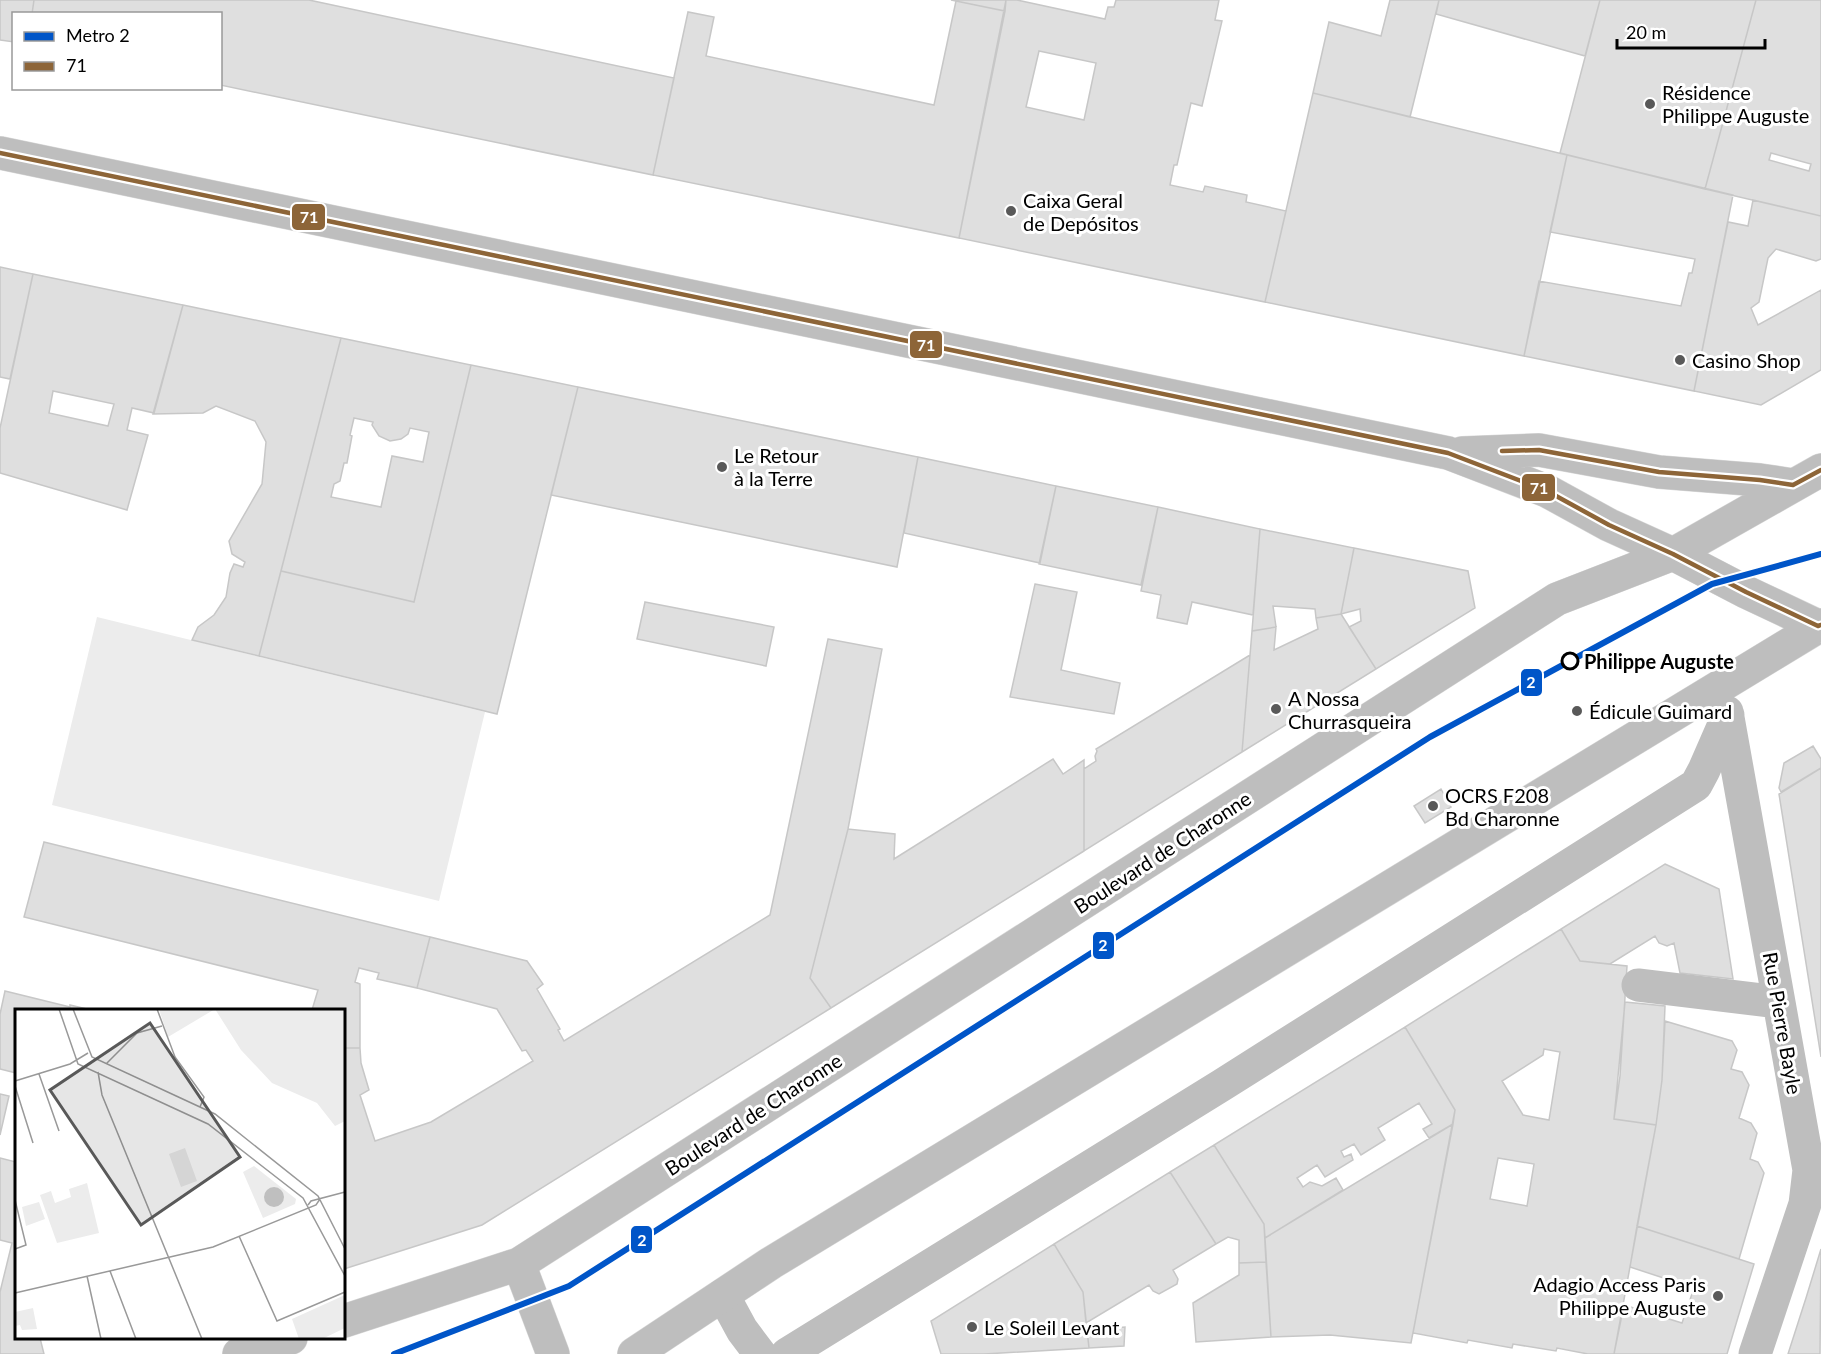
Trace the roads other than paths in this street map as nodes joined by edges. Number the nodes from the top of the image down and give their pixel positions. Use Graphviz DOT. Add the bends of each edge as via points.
graph roads {
  1 [pos="0,153"];
  2 [pos="1448,453"];
  3 [pos="1807,478"];
  4 [pos="1673,554"];
  5 [pos="1820,626"];
  6 [pos="1725,700"];
  7 [pos="1638,985"];
  8 [pos="1778,1002"];
  9 [pos="519,1264"];
  10 [pos="723,1295"];
  11 [pos="345,1321"];
  12 [pos="288,1339"];
  13 [pos="239,1354"];
  14 [pos="554,1354"];
  15 [pos="634,1354"];
  16 [pos="760,1354"];
  17 [pos="787,1354"];
  18 [pos="1755,1354"];
  1 -- 2 [label="main road"];
  2 -- 3 [label="main road" via="1539,450 1659,472 1760,480"];
  2 -- 4 [label="main road" via="1547,491"];
  3 -- 4 [label="main road, Boulevard de Charonne"];
  4 -- 5 [label="main road"];
  4 -- 9 [label="main road, Boulevard de Charonne" via="1557,599"];
  5 -- 6 [label="main road"];
  6 -- 8 [label="main road, Rue Pierre Bayle"];
  6 -- 10 [label="main road" via="771,1263"];
  6 -- 17 [label="main road" via="1696,785"];
  7 -- 8 [label="main road"];
  8 -- 18 [label="main road, Rue Pierre Bayle" via="1809,1170 1805,1204"];
  9 -- 11 [label="main road, Boulevard de Charonne"];
  9 -- 14 [label="main road"];
  10 -- 15 [label="main road"];
  10 -- 16 [label="main road"];
  12 -- 13 [label="main road"];
}
